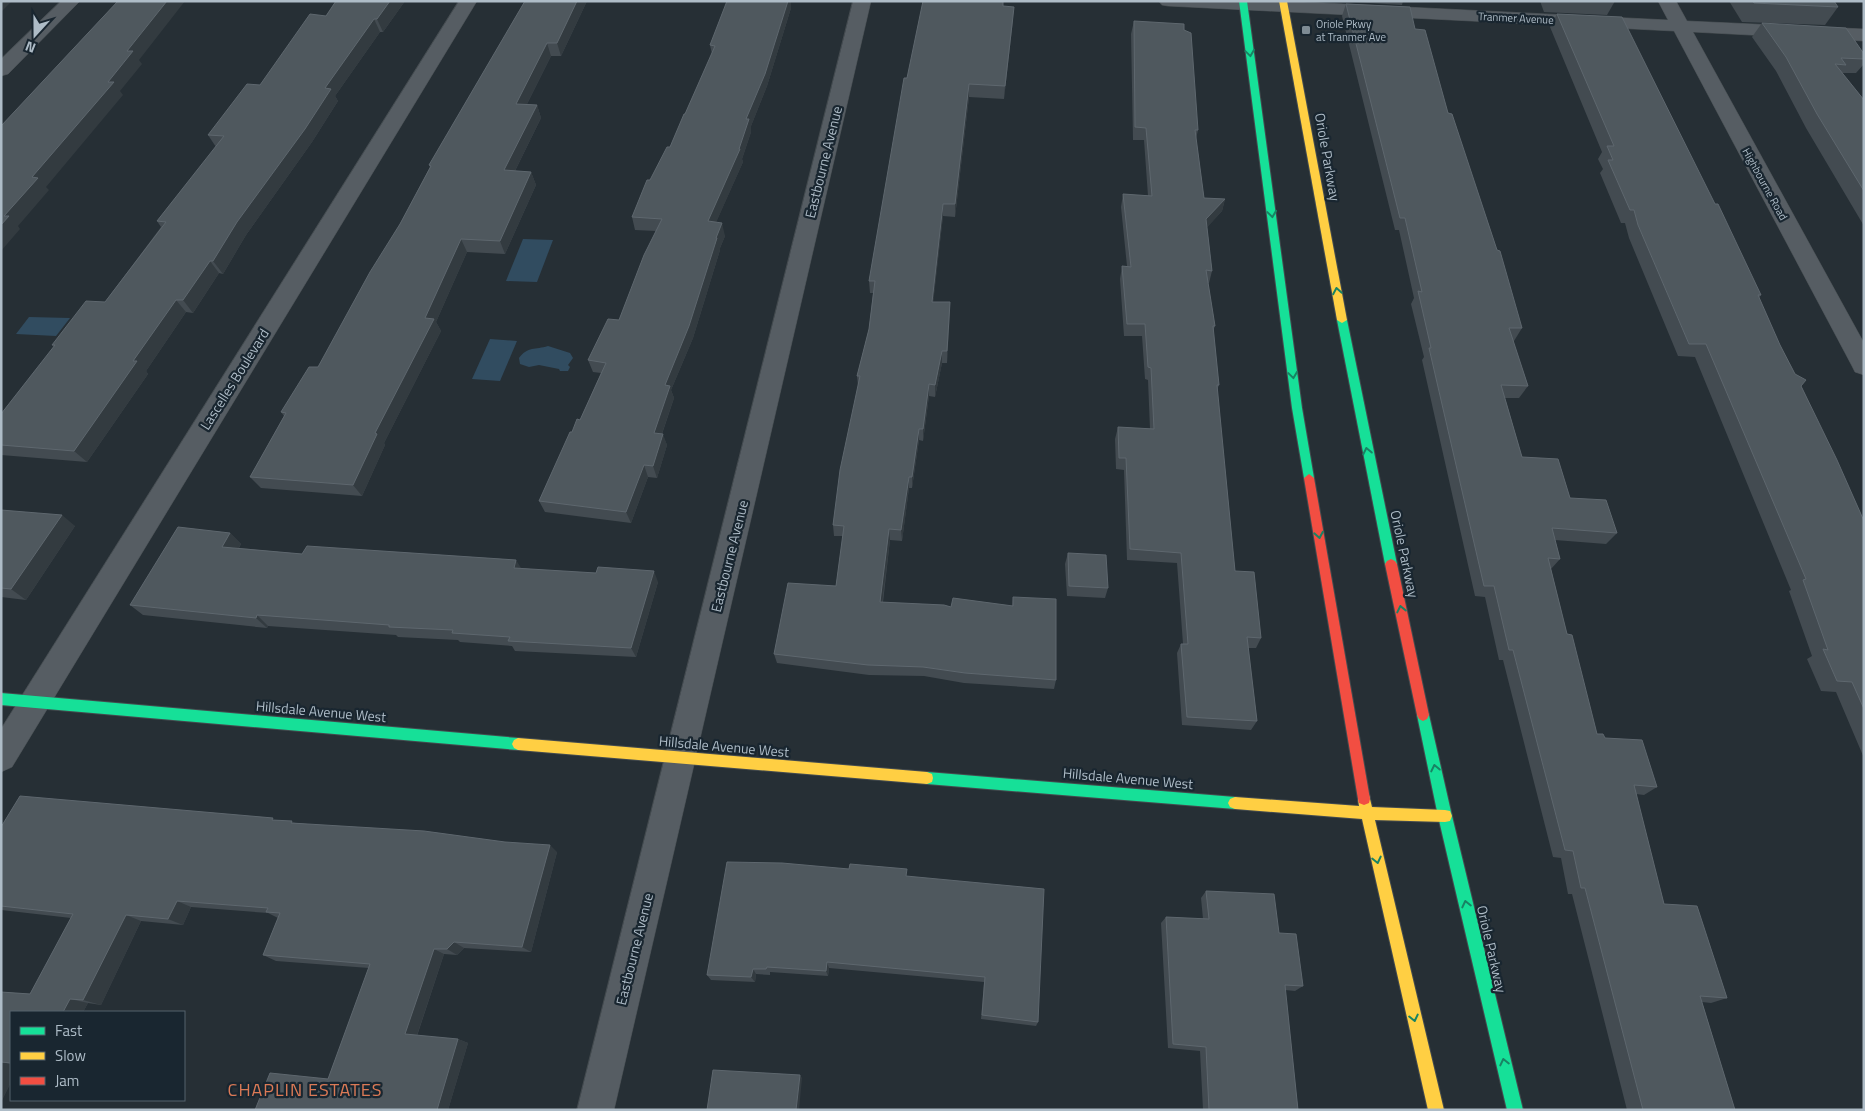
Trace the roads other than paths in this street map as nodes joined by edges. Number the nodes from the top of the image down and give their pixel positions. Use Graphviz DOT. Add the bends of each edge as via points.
graph roads {
  1 [pos="71,1"];
  2 [pos="468,1"];
  3 [pos="862,1"];
  4 [pos="1168,1"];
  5 [pos="1666,1"];
  6 [pos="1243,3"];
  7 [pos="1284,4"];
  8 [pos="1680,26"];
  9 [pos="1864,35"];
  10 [pos="1,70"];
  11 [pos="1864,366"];
  12 [pos="1,699"];
  13 [pos="37,700"];
  14 [pos="1,757"];
  15 [pos="680,758"];
  16 [pos="1366,813"];
  17 [pos="1445,816"];
  18 [pos="595,1110"];
  19 [pos="1436,1110"];
  20 [pos="1515,1110"];
  1 -- 10 [label="street"];
  2 -- 13 [label="street, Lascelles Boulevard"];
  3 -- 15 [label="street, Eastbourne Avenue"];
  4 -- 6 [label="street, Tranmer Avenue"];
  5 -- 8 [label="street, Highbourne Road"];
  6 -- 7 [label="street, Tranmer Avenue"];
  6 -- 16 [label="street, one-way" via="1298,408"];
  7 -- 8 [label="street, Tranmer Avenue"];
  17 -- 7 [label="street, Oriole Parkway, one-way" via="1362,426"];
  8 -- 9 [label="street, Tranmer Avenue"];
  8 -- 11 [label="street, Highbourne Road"];
  12 -- 13 [label="street, Hillsdale Avenue West"];
  13 -- 14 [label="street, Lascelles Boulevard"];
  13 -- 15 [label="street, Hillsdale Avenue West"];
  15 -- 16 [label="street, Hillsdale Avenue West"];
  15 -- 18 [label="street, Eastbourne Avenue"];
  16 -- 17 [label="street, Hillsdale Avenue West"];
  16 -- 19 [label="street, one-way"];
  20 -- 17 [label="street, Oriole Parkway, one-way"];
}
